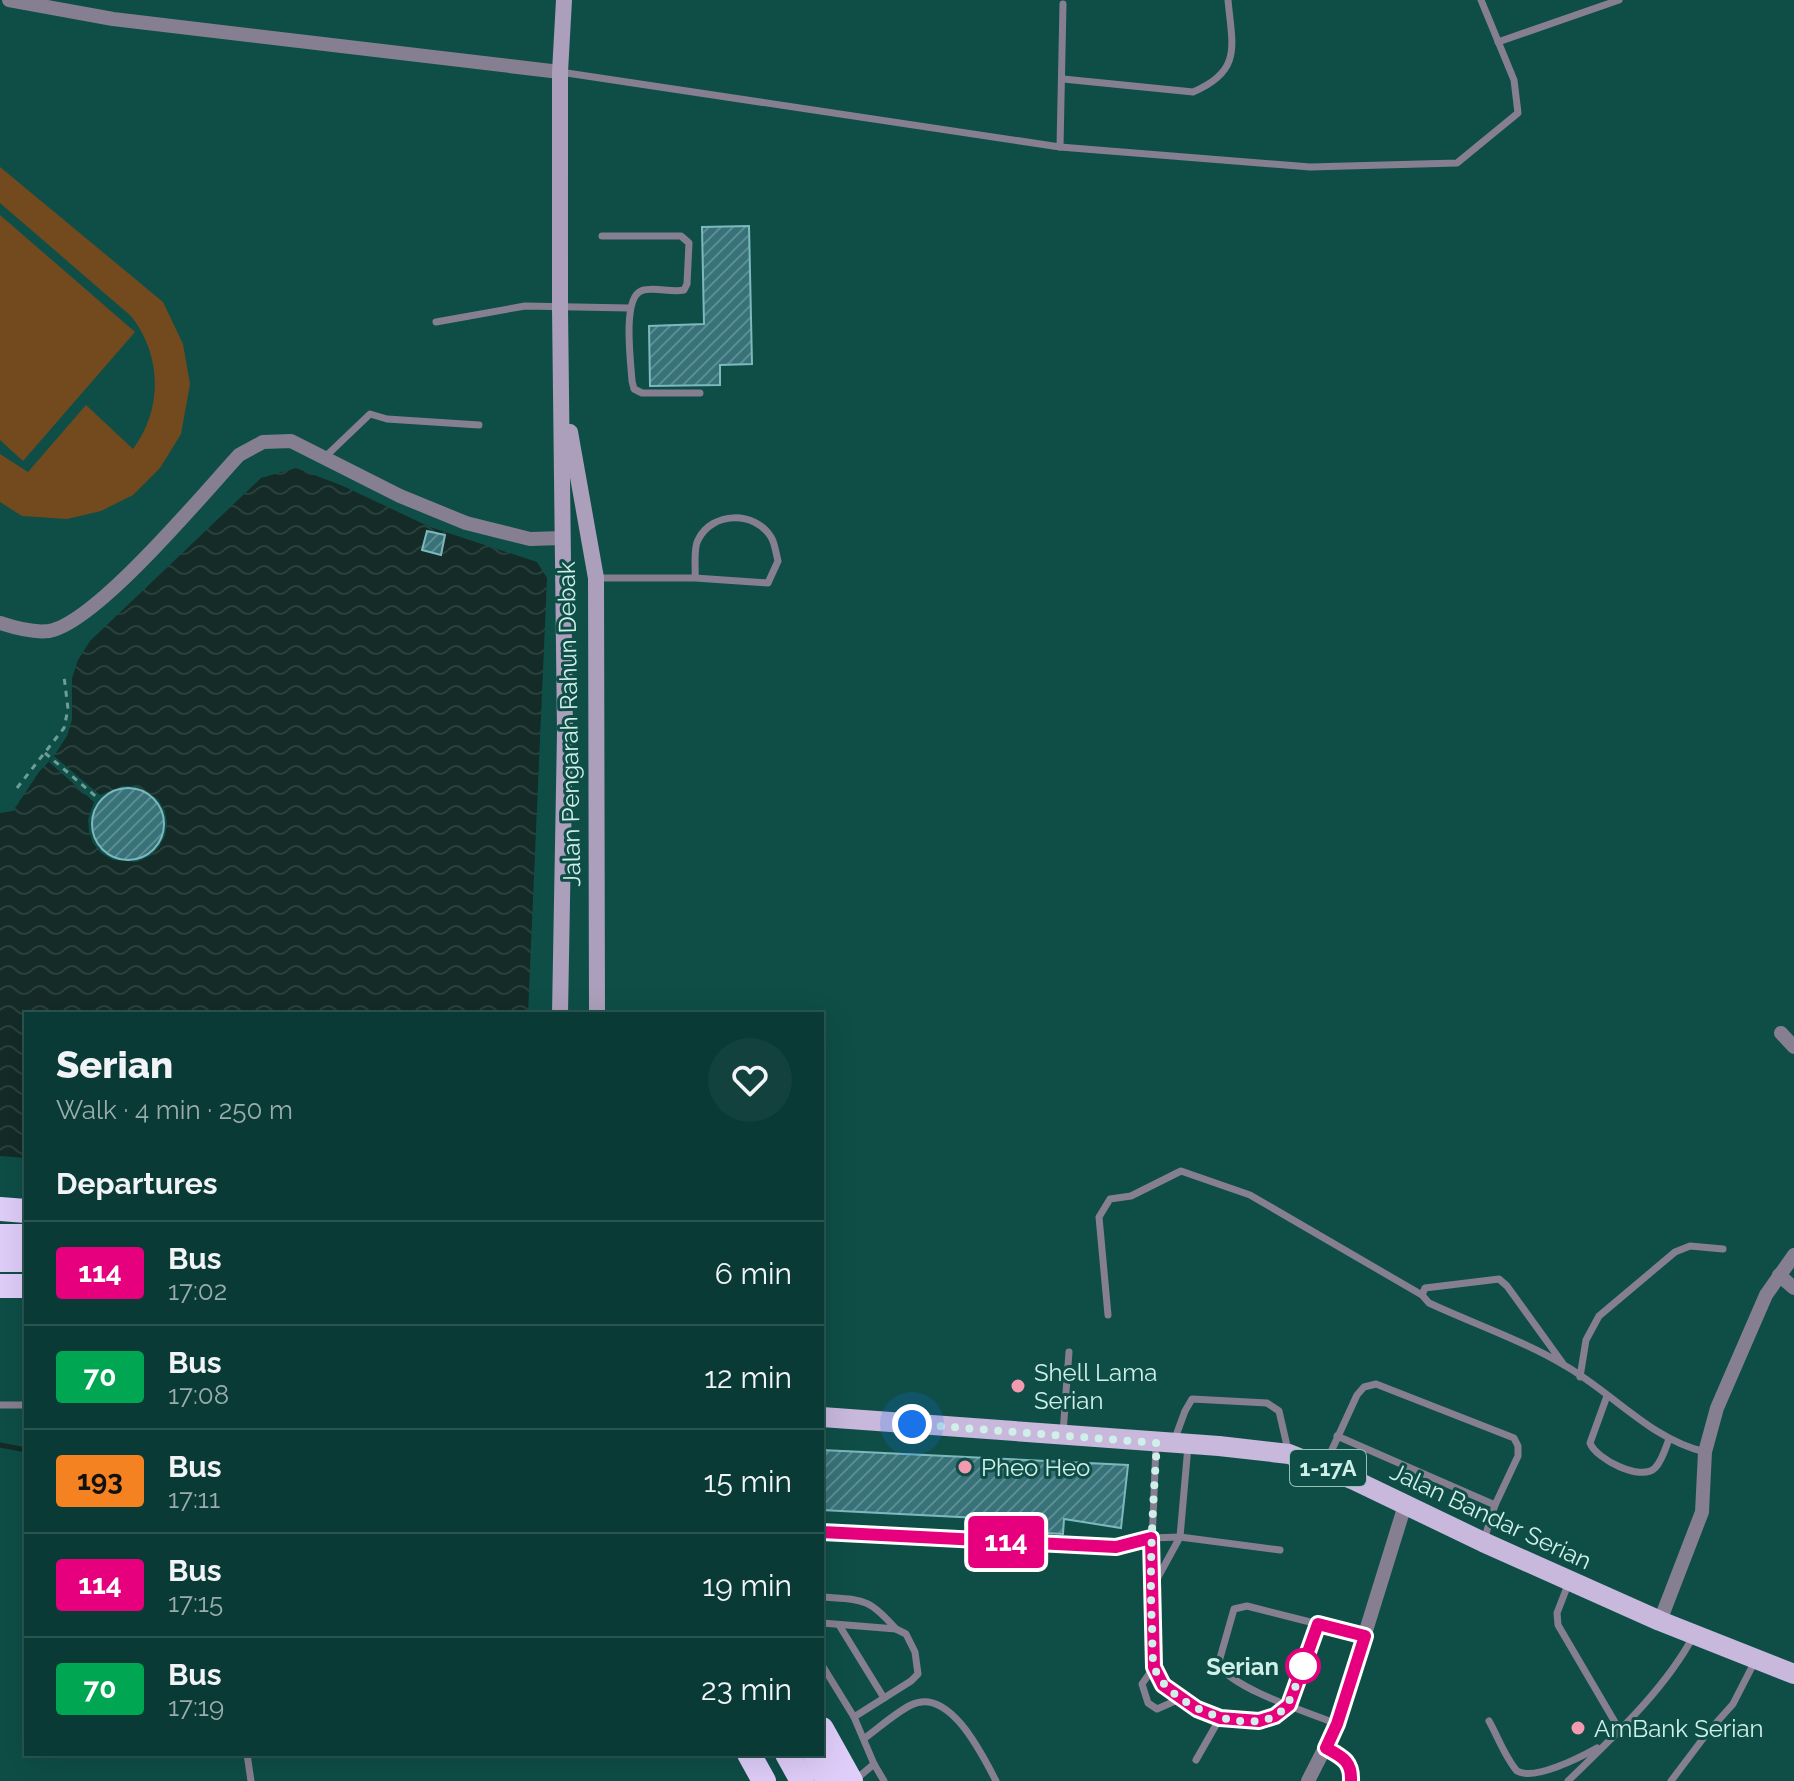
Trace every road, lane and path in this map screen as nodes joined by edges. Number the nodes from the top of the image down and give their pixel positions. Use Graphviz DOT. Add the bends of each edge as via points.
graph roads {
  1 [pos="9,0"];
  2 [pos="564,0"];
  3 [pos="1228,0"];
  4 [pos="1481,0"];
  5 [pos="1619,0"];
  6 [pos="1063,4"];
  7 [pos="1498,42"];
  8 [pos="560,72"];
  9 [pos="1063,79"];
  10 [pos="1060,147"];
  11 [pos="602,236"];
  12 [pos="560,308"];
  13 [pos="629,308"];
  14 [pos="436,322"];
  15 [pos="562,387"];
  16 [pos="700,393"];
  17 [pos="479,425"];
  18 [pos="325,457"];
  19 [pos="563,538"];
  20 [pos="596,578"];
  21 [pos="695,578"];
  22 [pos="0,623"];
  23 [pos="64,676"];
  24 [pos="44,752"];
  25 [pos="17,788"];
  26 [pos="100,800"];
  27 [pos="560,1012"];
  28 [pos="597,1012"];
  29 [pos="1781,1033"];
  30 [pos="1794,1047"];
  31 [pos="0,1209"];
  32 [pos="24,1211"];
  33 [pos="0,1236"];
  34 [pos="24,1236"];
  35 [pos="1723,1249"];
  36 [pos="1794,1255"];
  37 [pos="0,1260"];
  38 [pos="24,1260"];
  39 [pos="1779,1275"];
  40 [pos="0,1286"];
  41 [pos="24,1286"];
  42 [pos="1794,1288"];
  43 [pos="1422,1295"];
  44 [pos="1108,1315"];
  45 [pos="1069,1352"];
  46 [pos="1564,1365"];
  47 [pos="1580,1377"];
  48 [pos="1607,1396"];
  49 [pos="0,1405"];
  50 [pos="24,1405"];
  51 [pos="824,1417"];
  52 [pos="1063,1436"];
  53 [pos="1337,1436"];
  54 [pos="1669,1439"];
  55 [pos="1173,1444"];
  56 [pos="1705,1452"];
  57 [pos="1289,1454"];
  58 [pos="1324,1467"];
  59 [pos="1405,1505"];
  60 [pos="1495,1505"];
  61 [pos="824,1532"];
  62 [pos="1180,1537"];
  63 [pos="1151,1538"];
  64 [pos="1483,1542"];
  65 [pos="1280,1550"];
  66 [pos="1569,1582"];
  67 [pos="1150,1592"];
  68 [pos="824,1597"];
  69 [pos="1660,1621"];
  70 [pos="824,1623"];
  71 [pos="1318,1624"];
  72 [pos="839,1625"];
  73 [pos="896,1629"];
  74 [pos="1694,1635"];
  75 [pos="1365,1636"];
  76 [pos="1756,1659"];
  77 [pos="1154,1667"];
  78 [pos="824,1668"];
  79 [pos="1794,1674"];
  80 [pos="884,1698"];
  81 [pos="1182,1698"];
  82 [pos="1289,1705"];
  83 [pos="854,1717"];
  84 [pos="1220,1718"];
  85 [pos="1489,1721"];
  86 [pos="1337,1724"];
  87 [pos="1619,1729"];
  88 [pos="824,1732"];
  89 [pos="865,1738"];
  90 [pos="1606,1743"];
  91 [pos="1326,1748"];
  92 [pos="247,1756"];
  93 [pos="750,1756"];
  94 [pos="788,1756"];
  95 [pos="815,1756"];
  96 [pos="1196,1760"];
  97 [pos="874,1764"];
  98 [pos="251,1781"];
  99 [pos="764,1781"];
  100 [pos="802,1781"];
  101 [pos="828,1781"];
  102 [pos="852,1781"];
  103 [pos="884,1781"];
  104 [pos="996,1781"];
  105 [pos="1308,1781"];
  106 [pos="1351,1781"];
  107 [pos="1568,1781"];
  108 [pos="1671,1781"];
  1 -- 8 [label="street" via="113,19"];
  2 -- 8 [label="street, Jalan Pengarah Rahun Debak"];
  3 -- 9 [label="lane" via="1233,53 1227,69 1212,84 1193,92"];
  4 -- 7 [label="lane"];
  5 -- 7 [label="lane"];
  6 -- 9 [label="lane"];
  7 -- 10 [label="lane" via="1514,80 1518,113 1457,163 1310,167"];
  8 -- 10 [label="lane"];
  8 -- 12 [label="street, Jalan Pengarah Rahun Debak"];
  9 -- 10 [label="lane"];
  11 -- 13 [label="lane" via="681,236 689,243 684,290 642,290"];
  12 -- 13 [label="lane"];
  12 -- 14 [label="lane" via="525,306"];
  12 -- 15 [label="street, Jalan Pengarah Rahun Debak"];
  13 -- 16 [label="lane" via="634,389"];
  15 -- 19 [label="street, Jalan Pengarah Rahun Debak"];
  15 -- 20 [label="street, Jalan Pengarah Rahun Debak"];
  17 -- 18 [label="lane" via="370,414"];
  18 -- 19 [label="street" via="466,523 530,539"];
  18 -- 22 [label="street" via="291,441 263,442 239,455 115,588 74,621 49,631"];
  19 -- 27 [label="street, Jalan Pengarah Rahun Debak"];
  20 -- 21 [label="lane"];
  20 -- 28 [label="street, Jalan Pengarah Rahun Debak"];
  21 -- 21 [label="lane" via="768,583 778,561 772,538 757,522 731,516 710,525 697,541"];
  23 -- 24 [label="path" via="64,728"];
  24 -- 25 [label="path"];
  24 -- 26 [label="path"];
  29 -- 30 [label="street"];
  31 -- 32 [label="highway"];
  33 -- 34 [label="highway"];
  35 -- 47 [label="lane" via="1690,1246 1675,1252 1599,1316 1586,1340"];
  36 -- 39 [label="street"];
  37 -- 38 [label="highway"];
  39 -- 42 [label="street"];
  39 -- 56 [label="street" via="1717,1408"];
  40 -- 41 [label="highway"];
  43 -- 44 [label="lane" via="1250,1195 1181,1171 1131,1196 1110,1199 1099,1217"];
  43 -- 46 [label="lane" via="1429,1303"];
  43 -- 46 [label="lane" via="1433,1285 1499,1279"];
  45 -- 52 [label="lane"];
  46 -- 47 [label="lane"];
  47 -- 48 [label="lane"];
  48 -- 54 [label="lane"];
  48 -- 54 [label="lane" via="1590,1443 1597,1455 1637,1472 1648,1471 1655,1468"];
  49 -- 50 [label="lane"];
  51 -- 52 [label="main road, Jalan Bandar Serian / 1-17A"];
  52 -- 55 [label="main road, Jalan Bandar Serian / 1-17A"];
  53 -- 58 [label="lane"];
  53 -- 60 [label="lane"];
  53 -- 60 [label="lane" via="1357,1395 1376,1384 1514,1438 1518,1456"];
  54 -- 56 [label="lane"];
  55 -- 57 [label="main road, Jalan Bandar Serian / 1-17A"];
  55 -- 57 [label="lane" via="1192,1399 1267,1403 1279,1411"];
  55 -- 62 [label="lane"];
  55 -- 63 [label="lane"];
  56 -- 69 [label="street" via="1702,1512"];
  57 -- 58 [label="main road, Jalan Bandar Serian / 1-17A"];
  58 -- 59 [label="main road, Jalan Bandar Serian / 1-17A"];
  59 -- 64 [label="main road, Jalan Bandar Serian / 1-17A"];
  59 -- 75 [label="street"];
  60 -- 64 [label="lane"];
  61 -- 63 [label="lane" via="1116,1547"];
  62 -- 63 [label="lane"];
  62 -- 65 [label="lane"];
  62 -- 67 [label="lane"];
  63 -- 67 [label="lane"];
  64 -- 66 [label="main road, Jalan Bandar Serian / 1-17A"];
  66 -- 69 [label="main road, Jalan Bandar Serian / 1-17A"];
  66 -- 87 [label="lane" via="1558,1625"];
  67 -- 77 [label="lane"];
  68 -- 73 [label="lane" via="862,1600"];
  69 -- 74 [label="main road, Jalan Bandar Serian / 1-17A"];
  70 -- 72 [label="lane"];
  71 -- 75 [label="lane"];
  71 -- 82 [label="lane"];
  71 -- 82 [label="lane" via="1247,1606 1234,1609 1218,1665 1226,1676"];
  72 -- 73 [label="lane"];
  72 -- 80 [label="lane"];
  73 -- 80 [label="lane" via="906,1634 915,1652 918,1674"];
  74 -- 76 [label="main road, Jalan Bandar Serian / 1-17A"];
  74 -- 87 [label="lane" via="1682,1657"];
  75 -- 86 [label="street"];
  76 -- 79 [label="main road, Jalan Bandar Serian / 1-17A"];
  76 -- 108 [label="lane" via="1733,1704"];
  77 -- 81 [label="lane" via="1163,1685"];
  77 -- 81 [label="lane" via="1142,1684 1148,1703 1157,1709"];
  78 -- 83 [label="lane"];
  80 -- 83 [label="lane"];
  81 -- 84 [label="lane"];
  82 -- 84 [label="lane" via="1259,1721"];
  82 -- 86 [label="lane"];
  83 -- 89 [label="lane"];
  84 -- 96 [label="lane"];
  85 -- 90 [label="lane" via="1524,1778 1554,1772"];
  86 -- 91 [label="street"];
  87 -- 90 [label="lane"];
  88 -- 102 [label="highway"];
  89 -- 97 [label="lane"];
  89 -- 104 [label="lane" via="911,1705 940,1704 953,1714"];
  90 -- 107 [label="lane"];
  91 -- 105 [label="street"];
  91 -- 106 [label="lane" via="1347,1760"];
  92 -- 98 [label="lane"];
  93 -- 99 [label="highway"];
  94 -- 100 [label="highway"];
  95 -- 101 [label="highway"];
  97 -- 102 [label="lane"];
  97 -- 103 [label="lane"];
}
